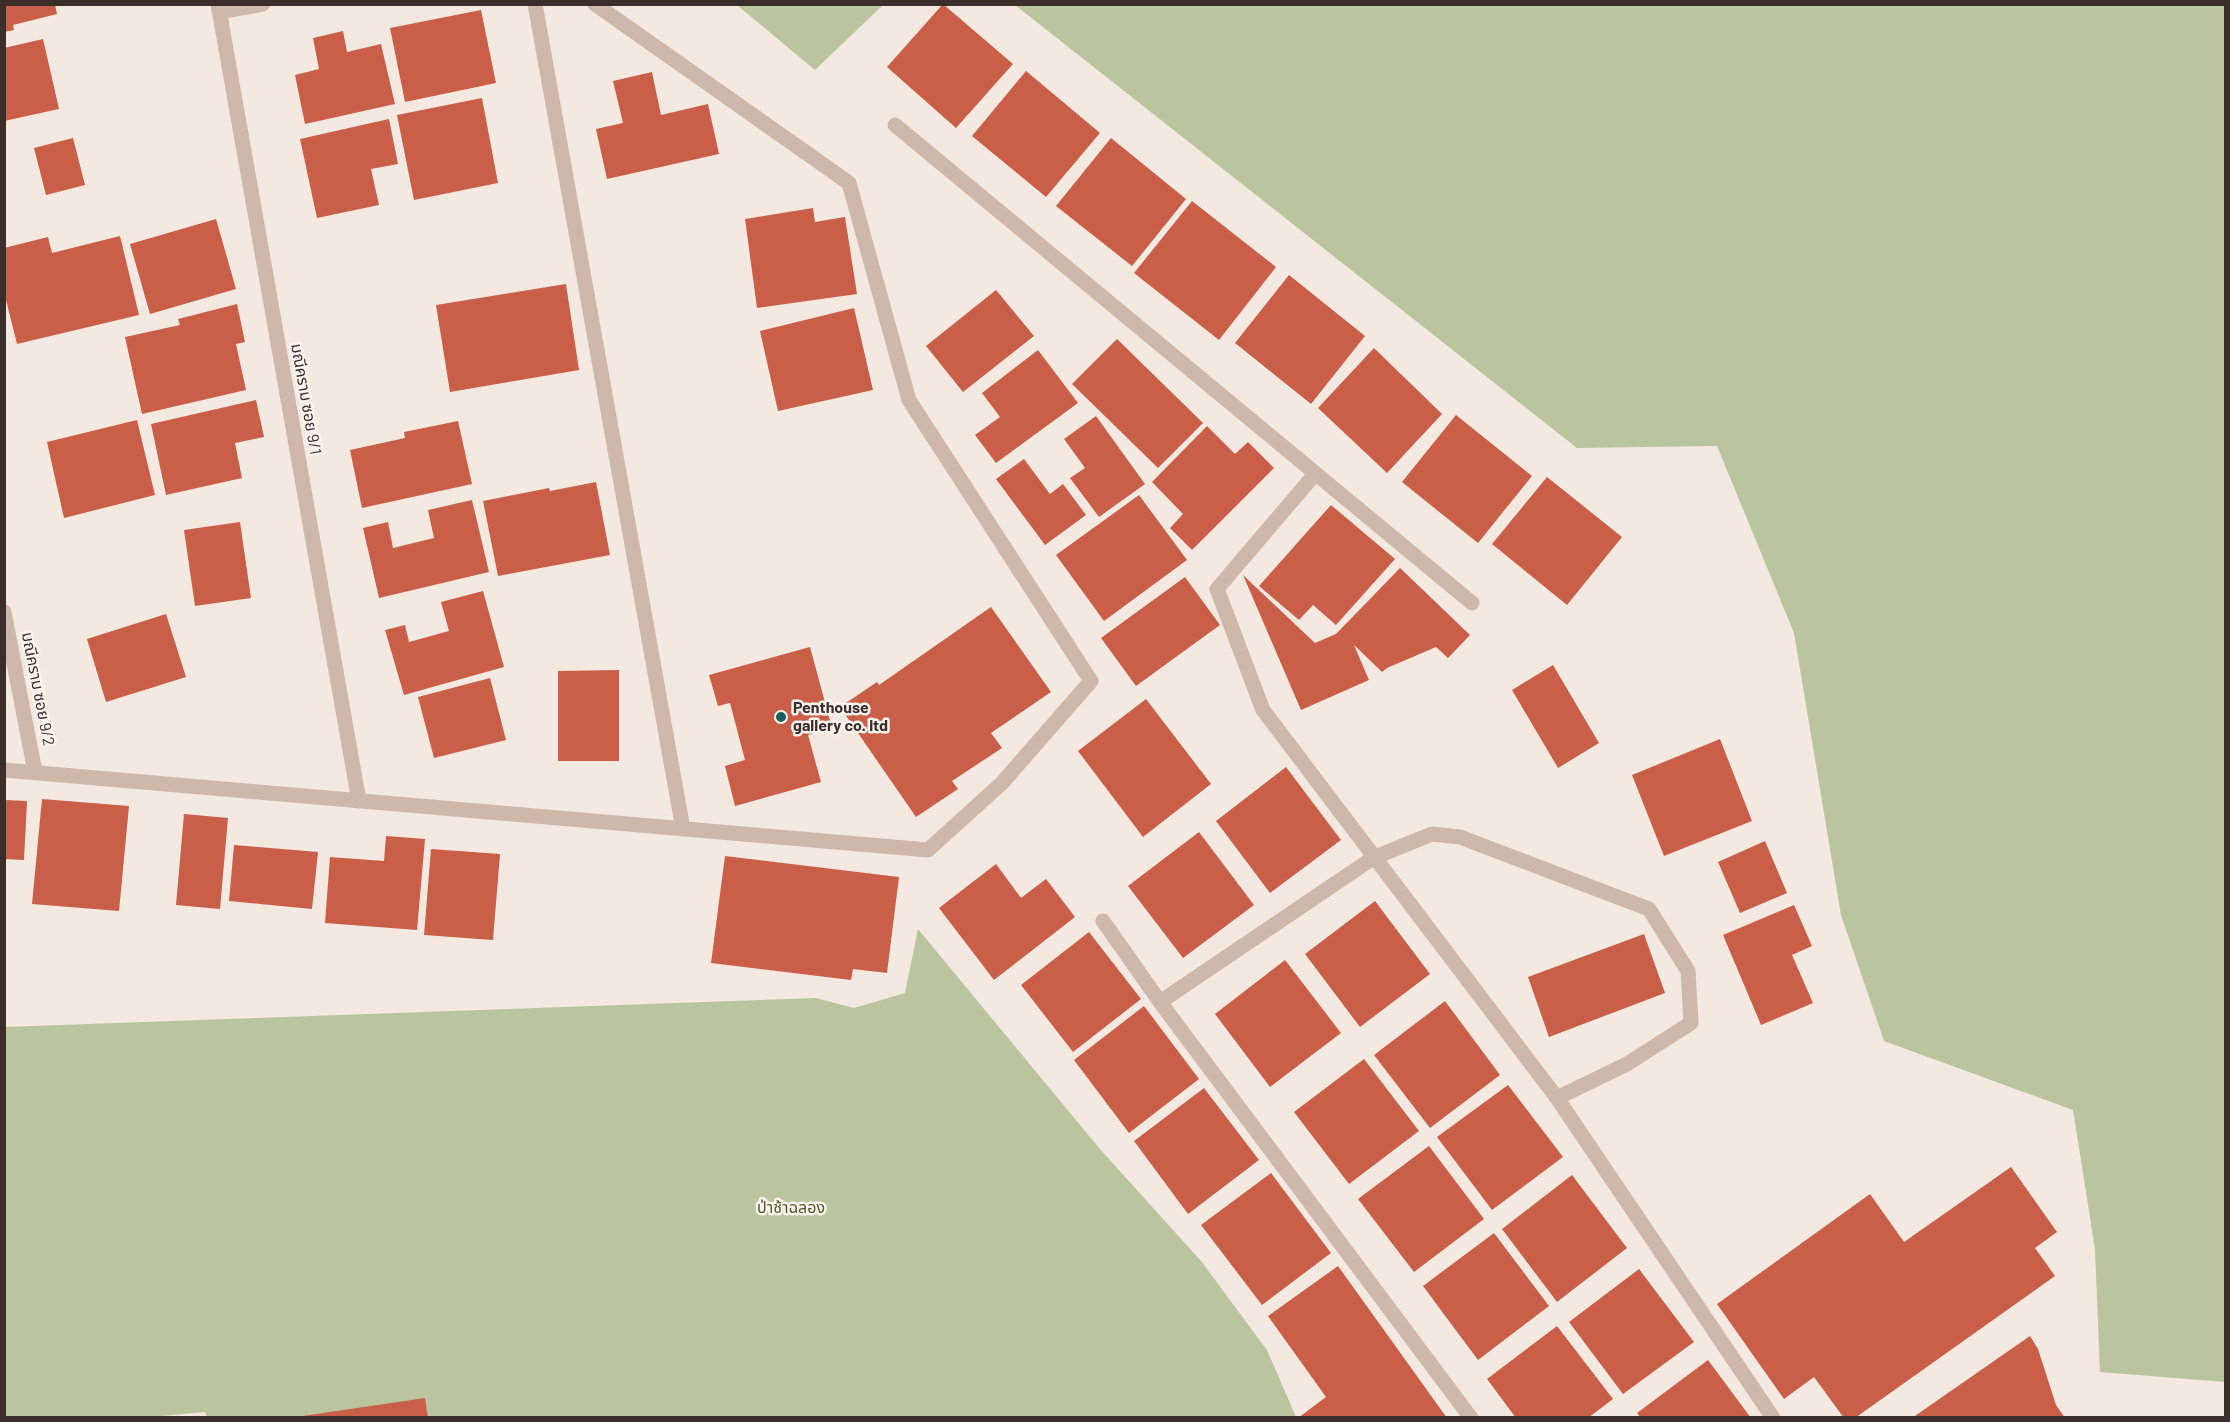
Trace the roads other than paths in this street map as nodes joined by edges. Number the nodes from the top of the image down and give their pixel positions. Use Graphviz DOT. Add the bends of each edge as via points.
graph roads {
  1 [pos="263,4"];
  2 [pos="536,4"];
  3 [pos="595,4"];
  4 [pos="219,8"];
  5 [pos="895,125"];
  6 [pos="1315,474"];
  7 [pos="1472,603"];
  8 [pos="4,612"];
  9 [pos="4,770"];
  10 [pos="35,772"];
  11 [pos="359,801"];
  12 [pos="683,829"];
  13 [pos="1373,858"];
  14 [pos="1103,921"];
  15 [pos="1160,1002"];
  16 [pos="1557,1098"];
  17 [pos="1471,1418"];
  18 [pos="1773,1418"];
  1 -- 4 [label="street"];
  2 -- 12 [label="street"];
  3 -- 12 [label="street" via="849,183 909,399 1091,681 1002,783 928,850"];
  4 -- 11 [label="street, มณีคราม ซอย 9/1"];
  5 -- 6 [label="street"];
  6 -- 7 [label="street"];
  6 -- 13 [label="street" via="1217,589 1263,710"];
  8 -- 10 [label="street, มณีคราม ซอย 9/2"];
  9 -- 10 [label="street"];
  10 -- 11 [label="street"];
  11 -- 12 [label="street"];
  13 -- 15 [label="street"];
  13 -- 16 [label="street"];
  13 -- 16 [label="street" via="1432,834 1460,837 1649,909 1688,971 1691,1023 1627,1064"];
  14 -- 15 [label="street"];
  15 -- 17 [label="street"];
  16 -- 18 [label="street"];
}
